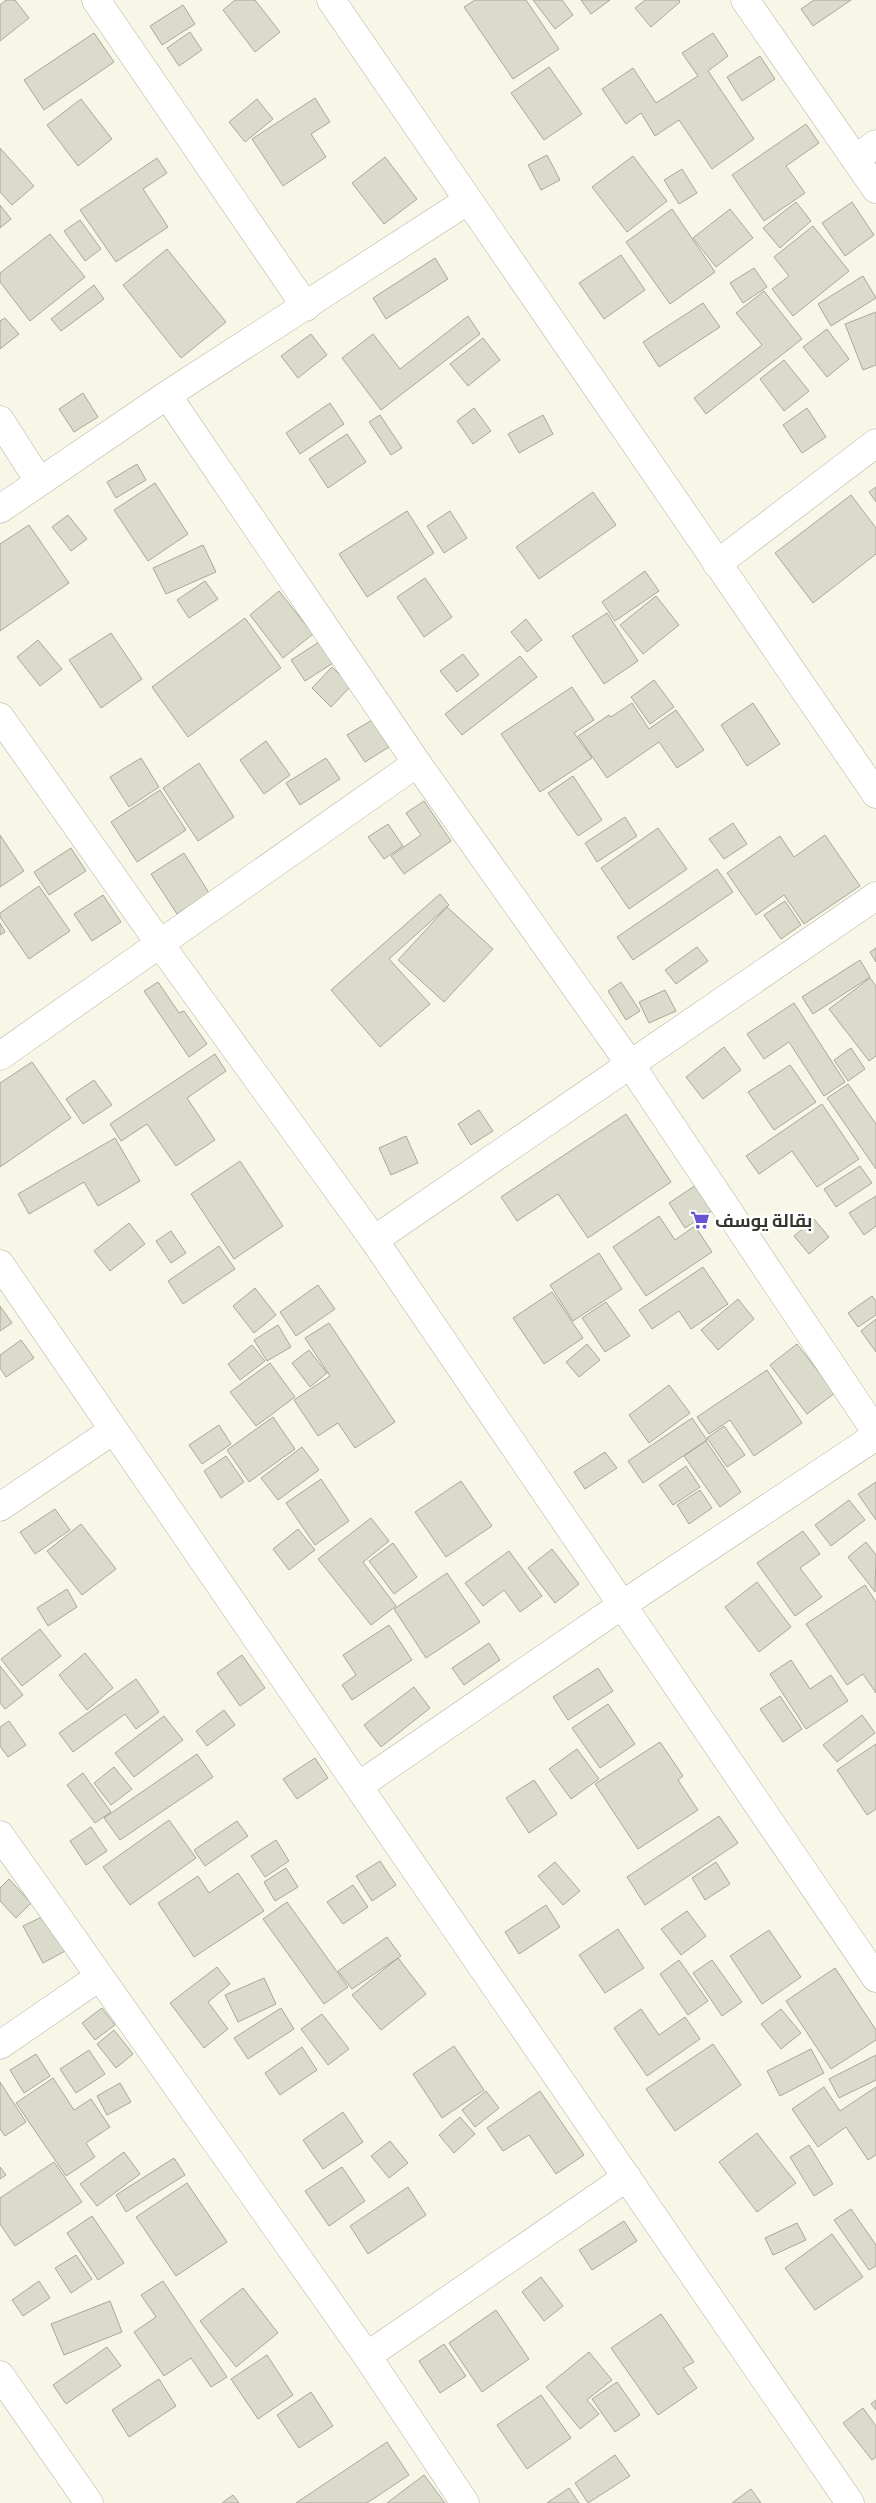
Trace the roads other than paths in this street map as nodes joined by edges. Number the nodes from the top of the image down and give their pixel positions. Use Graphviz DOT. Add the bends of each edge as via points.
graph roads {
  1 [pos="96,0"];
  2 [pos="331,0"];
  3 [pos="745,0"];
  4 [pos="866,151"];
  5 [pos="876,189"];
  6 [pos="467,201"];
  7 [pos="306,307"];
  8 [pos="167,395"];
  9 [pos="0,420"];
  10 [pos="876,443"];
  11 [pos="39,481"];
  12 [pos="0,509"];
  13 [pos="717,564"];
  14 [pos="0,716"];
  15 [pos="417,763"];
  16 [pos="876,794"];
  17 [pos="876,896"];
  18 [pos="160,944"];
  19 [pos="0,1056"];
  20 [pos="630,1064"];
  21 [pos="374,1240"];
  22 [pos="0,1264"];
  23 [pos="112,1431"];
  24 [pos="876,1432"];
  25 [pos="876,1436"];
  26 [pos="0,1507"];
  27 [pos="622,1605"];
  28 [pos="360,1785"];
  29 [pos="0,1835"];
  30 [pos="99,1977"];
  31 [pos="876,1978"];
  32 [pos="0,2046"];
  33 [pos="627,2177"];
  34 [pos="367,2356"];
  35 [pos="0,2375"];
  36 [pos="89,2503"];
  37 [pos="465,2503"];
  38 [pos="850,2503"];
  1 -- 7 [label="street"];
  2 -- 6 [label="street"];
  3 -- 4 [label="street"];
  4 -- 5 [label="street"];
  6 -- 7 [label="street"];
  6 -- 13 [label="street"];
  7 -- 8 [label="street"];
  8 -- 11 [label="street"];
  8 -- 15 [label="street"];
  9 -- 11 [label="street"];
  10 -- 13 [label="street"];
  11 -- 12 [label="street"];
  13 -- 16 [label="street"];
  14 -- 18 [label="street"];
  15 -- 18 [label="street"];
  15 -- 20 [label="street"];
  17 -- 20 [label="street"];
  18 -- 19 [label="street"];
  18 -- 21 [label="street"];
  20 -- 21 [label="street"];
  20 -- 24 [label="street"];
  21 -- 27 [label="street"];
  22 -- 23 [label="street"];
  23 -- 26 [label="street"];
  23 -- 28 [label="street"];
  25 -- 27 [label="street"];
  27 -- 28 [label="street"];
  27 -- 31 [label="street"];
  28 -- 33 [label="street"];
  29 -- 30 [label="street"];
  30 -- 32 [label="street"];
  30 -- 34 [label="street"];
  33 -- 34 [label="street"];
  33 -- 38 [label="street"];
  34 -- 37 [label="street"];
  35 -- 36 [label="street"];
}
